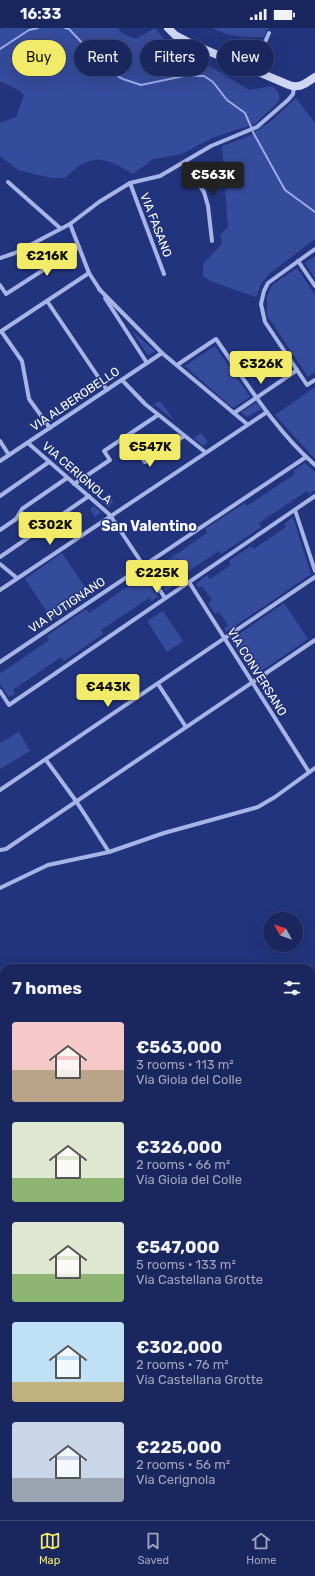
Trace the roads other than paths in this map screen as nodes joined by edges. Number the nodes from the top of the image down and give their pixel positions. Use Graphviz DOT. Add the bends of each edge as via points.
graph roads {
  1 [pos="168,28"];
  2 [pos="269,33"];
  3 [pos="266,40"];
  4 [pos="217,55"];
  5 [pos="267,76"];
  6 [pos="315,77"];
  7 [pos="294,87"];
  8 [pos="184,163"];
  9 [pos="8,182"];
  10 [pos="130,183"];
  11 [pos="70,224"];
  12 [pos="60,228"];
  13 [pos="212,241"];
  14 [pos="79,247"];
  15 [pos="315,249"];
  16 [pos="0,258"];
  17 [pos="298,261"];
  18 [pos="89,273"];
  19 [pos="164,274"];
  20 [pos="0,285"];
  21 [pos="315,286"];
  22 [pos="99,289"];
  23 [pos="47,301"];
  24 [pos="0,332"];
  25 [pos="162,353"];
  26 [pos="147,363"];
  27 [pos="177,365"];
  28 [pos="297,370"];
  29 [pos="122,380"];
  30 [pos="315,380"];
  31 [pos="107,390"];
  32 [pos="257,398"];
  33 [pos="267,412"];
  34 [pos="234,413"];
  35 [pos="158,415"];
  36 [pos="247,424"];
  37 [pos="50,428"];
  38 [pos="127,436"];
  39 [pos="184,436"];
  40 [pos="0,441"];
  41 [pos="28,443"];
  42 [pos="205,452"];
  43 [pos="9,455"];
  44 [pos="306,457"];
  45 [pos="0,461"];
  46 [pos="49,462"];
  47 [pos="315,465"];
  48 [pos="67,478"];
  49 [pos="74,484"];
  50 [pos="0,496"];
  51 [pos="88,496"];
  52 [pos="315,496"];
  53 [pos="295,510"];
  54 [pos="110,515"];
  55 [pos="0,530"];
  56 [pos="0,557"];
  57 [pos="0,564"];
  58 [pos="143,566"];
  59 [pos="315,571"];
  60 [pos="315,577"];
  61 [pos="17,578"];
  62 [pos="189,582"];
  63 [pos="0,590"];
  64 [pos="165,598"];
  65 [pos="224,638"];
  66 [pos="315,640"];
  67 [pos="0,662"];
  68 [pos="252,683"];
  69 [pos="158,684"];
  70 [pos="0,691"];
  71 [pos="186,727"];
  72 [pos="46,760"];
  73 [pos="315,768"];
  74 [pos="309,772"];
  75 [pos="0,790"];
  76 [pos="76,801"];
  77 [pos="0,850"];
  78 [pos="109,852"];
  79 [pos="0,888"];
  1 -- 4 [label="main road" via="188,42"];
  2 -- 3 [label="street"];
  5 -- 7 [label="main road"];
  6 -- 7 [label="main road" via="303,85"];
  7 -- 8 [label="street" via="293,94 288,100 257,127 211,146"];
  8 -- 10 [label="street" via="160,176"];
  8 -- 13 [label="street" via="204,192"];
  9 -- 12 [label="street"];
  10 -- 11 [label="street"];
  10 -- 19 [label="street, VIA FASANO"];
  11 -- 12 [label="street"];
  11 -- 14 [label="street"];
  12 -- 16 [label="street" via="15,253"];
  14 -- 18 [label="street"];
  14 -- 20 [label="street" via="6,294"];
  15 -- 17 [label="street"];
  17 -- 21 [label="street"];
  17 -- 28 [label="street" via="268,283 261,304 265,322"];
  18 -- 22 [label="street"];
  18 -- 23 [label="street"];
  22 -- 25 [label="street"];
  22 -- 26 [label="street"];
  23 -- 24 [label="street"];
  23 -- 31 [label="street"];
  24 -- 37 [label="street" via="22,361 29,399"];
  25 -- 26 [label="street, VIA ALBEROBELLO"];
  25 -- 27 [label="street"];
  26 -- 29 [label="street, VIA ALBEROBELLO"];
  27 -- 32 [label="street" via="216,339"];
  27 -- 34 [label="street"];
  28 -- 30 [label="street" via="307,385"];
  28 -- 32 [label="street"];
  29 -- 31 [label="street, VIA ALBEROBELLO"];
  29 -- 35 [label="street"];
  31 -- 37 [label="street, VIA ALBEROBELLO"];
  32 -- 33 [label="street"];
  32 -- 34 [label="street"];
  33 -- 36 [label="street"];
  33 -- 44 [label="street"];
  34 -- 36 [label="street"];
  35 -- 38 [label="street"];
  35 -- 39 [label="street"];
  36 -- 42 [label="street"];
  37 -- 41 [label="street, VIA ALBEROBELLO"];
  38 -- 39 [label="street" via="145,462"];
  38 -- 49 [label="street" via="104,451 110,460"];
  39 -- 42 [label="street"];
  40 -- 43 [label="street"];
  41 -- 43 [label="street, VIA ALBEROBELLO"];
  41 -- 46 [label="street, VIA CERIGNOLA"];
  42 -- 54 [label="street"];
  43 -- 45 [label="street, VIA ALBEROBELLO"];
  44 -- 47 [label="street"];
  44 -- 58 [label="street, VIA PUTIGNANO"];
  46 -- 48 [label="street, VIA CERIGNOLA"];
  46 -- 50 [label="street"];
  48 -- 49 [label="street, VIA CERIGNOLA"];
  48 -- 55 [label="street" via="22,509 16,519"];
  49 -- 51 [label="street, VIA CERIGNOLA"];
  51 -- 54 [label="street, VIA CERIGNOLA"];
  51 -- 56 [label="street"];
  52 -- 53 [label="street"];
  53 -- 59 [label="street"];
  53 -- 62 [label="street"];
  54 -- 58 [label="street, VIA CERIGNOLA"];
  54 -- 61 [label="street"];
  57 -- 61 [label="street"];
  58 -- 64 [label="street, VIA CERIGNOLA"];
  58 -- 67 [label="street, VIA PUTIGNANO"];
  60 -- 65 [label="street"];
  61 -- 63 [label="street"];
  62 -- 64 [label="street"];
  62 -- 65 [label="street, VIA CONVERSANO"];
  64 -- 70 [label="street" via="9,705"];
  65 -- 68 [label="street, VIA CONVERSANO"];
  65 -- 69 [label="street"];
  66 -- 68 [label="street"];
  68 -- 71 [label="street"];
  68 -- 74 [label="street, VIA CONVERSANO"];
  69 -- 71 [label="street"];
  69 -- 72 [label="street"];
  71 -- 76 [label="street"];
  72 -- 75 [label="street"];
  72 -- 76 [label="street"];
  73 -- 74 [label="street"];
  74 -- 78 [label="street" via="258,807 164,833"];
  76 -- 77 [label="street" via="6,849"];
  76 -- 78 [label="street"];
  78 -- 79 [label="street" via="48,865"];
}
